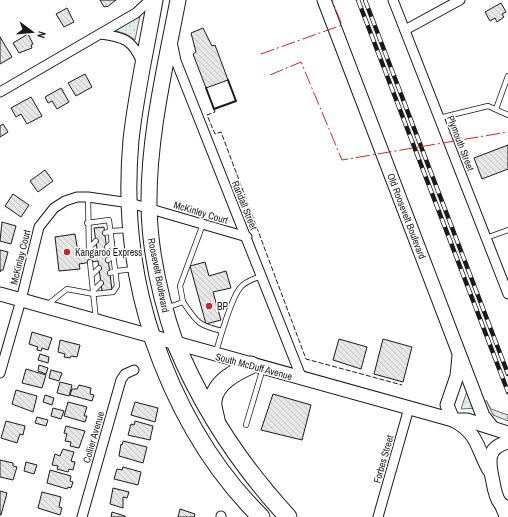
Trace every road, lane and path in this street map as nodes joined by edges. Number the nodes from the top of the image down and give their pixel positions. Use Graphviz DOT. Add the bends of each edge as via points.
graph roads {
  1 [pos="150,0"];
  2 [pos="155,0"];
  3 [pos="178,0"];
  4 [pos="324,0"];
  5 [pos="393,0"];
  6 [pos="460,0"];
  7 [pos="405,30"];
  8 [pos="101,34"];
  9 [pos="171,38"];
  10 [pos="143,65"];
  11 [pos="508,76"];
  12 [pos="0,92"];
  13 [pos="496,109"];
  14 [pos="508,115"];
  15 [pos="439,118"];
  16 [pos="88,197"];
  17 [pos="130,203"];
  18 [pos="149,208"];
  19 [pos="87,223"];
  20 [pos="203,224"];
  21 [pos="131,230"];
  22 [pos="508,230"];
  23 [pos="110,231"];
  24 [pos="105,233"];
  25 [pos="247,237"];
  26 [pos="486,238"];
  27 [pos="96,241"];
  28 [pos="112,243"];
  29 [pos="106,247"];
  30 [pos="114,255"];
  31 [pos="108,260"];
  32 [pos="91,263"];
  33 [pos="99,268"];
  34 [pos="136,269"];
  35 [pos="116,271"];
  36 [pos="110,273"];
  37 [pos="92,275"];
  38 [pos="262,276"];
  39 [pos="101,283"];
  40 [pos="94,292"];
  41 [pos="0,294"];
  42 [pos="508,294"];
  43 [pos="21,300"];
  44 [pos="183,302"];
  45 [pos="46,307"];
  46 [pos="165,309"];
  47 [pos="96,321"];
  48 [pos="222,331"];
  49 [pos="153,338"];
  50 [pos="176,344"];
  51 [pos="459,352"];
  52 [pos="215,355"];
  53 [pos="257,367"];
  54 [pos="134,370"];
  55 [pos="0,373"];
  56 [pos="302,379"];
  57 [pos="409,408"];
  58 [pos="453,420"];
  59 [pos="246,425"];
  60 [pos="216,426"];
  61 [pos="494,428"];
  62 [pos="508,433"];
  63 [pos="508,442"];
  64 [pos="492,475"];
  65 [pos="504,506"];
  66 [pos="82,517"];
  67 [pos="261,517"];
  68 [pos="288,517"];
  69 [pos="378,517"];
  70 [pos="506,517"];
  1 -- 8 [label="street" via="136,13"];
  2 -- 10 [label="highway, Roosevelt Boulevard"];
  3 -- 9 [label="highway, Roosevelt Boulevard"];
  4 -- 51 [label="main road, Old Roosevelt Boulevard"];
  5 -- 7 [label="street, Plymouth Street"];
  6 -- 7 [label="street"];
  7 -- 15 [label="street, Plymouth Street"];
  8 -- 10 [label="street" via="120,36 130,42"];
  8 -- 12 [label="street"];
  9 -- 18 [label="highway, Roosevelt Boulevard" via="154,136"];
  9 -- 25 [label="street, Randall Street" via="176,61"];
  10 -- 17 [label="highway, Roosevelt Boulevard" via="131,141"];
  11 -- 13 [label="lane"];
  13 -- 14 [label="lane"];
  13 -- 15 [label="lane" via="488,106"];
  15 -- 26 [label="street, Plymouth Street"];
  16 -- 17 [label="street, McKinlay Court"];
  16 -- 19 [label="lane"];
  16 -- 43 [label="street, McKinlay Court" via="77,197 60,204 38,227"];
  17 -- 18 [label="street, McKinley Court"];
  17 -- 21 [label="highway, Roosevelt Boulevard"];
  18 -- 20 [label="street, McKinley Court"];
  18 -- 46 [label="highway, Roosevelt Boulevard" via="152,241"];
  19 -- 23 [label="lane" via="109,220"];
  19 -- 27 [label="lane" via="89,249"];
  20 -- 25 [label="street, McKinley Court"];
  20 -- 44 [label="lane" via="180,286"];
  21 -- 23 [label="lane"];
  21 -- 34 [label="highway, Roosevelt Boulevard"];
  22 -- 26 [label="lane"];
  23 -- 24 [label="lane"];
  23 -- 28 [label="lane"];
  25 -- 38 [label="street, Randall Street"];
  26 -- 42 [label="street, Plymouth Street"];
  28 -- 29 [label="lane"];
  28 -- 30 [label="lane"];
  30 -- 31 [label="lane"];
  30 -- 35 [label="lane"];
  32 -- 37 [label="lane"];
  33 -- 37 [label="lane"];
  34 -- 35 [label="lane"];
  34 -- 49 [label="highway, Roosevelt Boulevard"];
  35 -- 36 [label="lane"];
  35 -- 40 [label="lane" via="117,286 113,292"];
  37 -- 40 [label="lane"];
  38 -- 48 [label="lane" via="245,282 239,289"];
  38 -- 56 [label="street, Randall Street"];
  39 -- 40 [label="lane"];
  40 -- 45 [label="lane" via="67,289"];
  40 -- 47 [label="lane"];
  41 -- 43 [label="main road, South McDuff Avenue"];
  43 -- 45 [label="main road, South McDuff Avenue"];
  43 -- 55 [label="street, McKinlay Court"];
  44 -- 46 [label="lane"];
  44 -- 48 [label="lane" via="198,323"];
  45 -- 47 [label="main road, South McDuff Avenue"];
  46 -- 50 [label="highway, Roosevelt Boulevard"];
  47 -- 49 [label="main road, South McDuff Avenue"];
  48 -- 52 [label="lane"];
  49 -- 50 [label="main road, South McDuff Avenue"];
  49 -- 67 [label="highway, Roosevelt Boulevard" via="166,375 189,422 212,460"];
  50 -- 52 [label="main road, South McDuff Avenue"];
  50 -- 60 [label="highway, Roosevelt Boulevard" via="189,376"];
  51 -- 58 [label="main road" via="457,376 447,405"];
  51 -- 61 [label="main road, Old Roosevelt Boulevard" via="483,416"];
  52 -- 53 [label="main road, South McDuff Avenue"];
  53 -- 56 [label="main road, South McDuff Avenue"];
  53 -- 59 [label="lane"];
  53 -- 60 [label="highway" via="230,374 217,390 213,400"];
  54 -- 66 [label="street, Collier Avenue" via="125,374 121,380"];
  56 -- 57 [label="main road, South McDuff Avenue"];
  57 -- 58 [label="main road, South McDuff Avenue"];
  57 -- 69 [label="street, Forbes Street"];
  58 -- 61 [label="main road, South McDuff Avenue" via="467,420"];
  58 -- 64 [label="main road" via="466,427 475,438"];
  60 -- 68 [label="highway, Roosevelt Boulevard" via="241,461"];
  61 -- 62 [label="main road, South McDuff Avenue"];
  63 -- 64 [label="main road" via="498,445 492,453 489,463"];
  64 -- 65 [label="main road"];
  65 -- 70 [label="street"];
}
